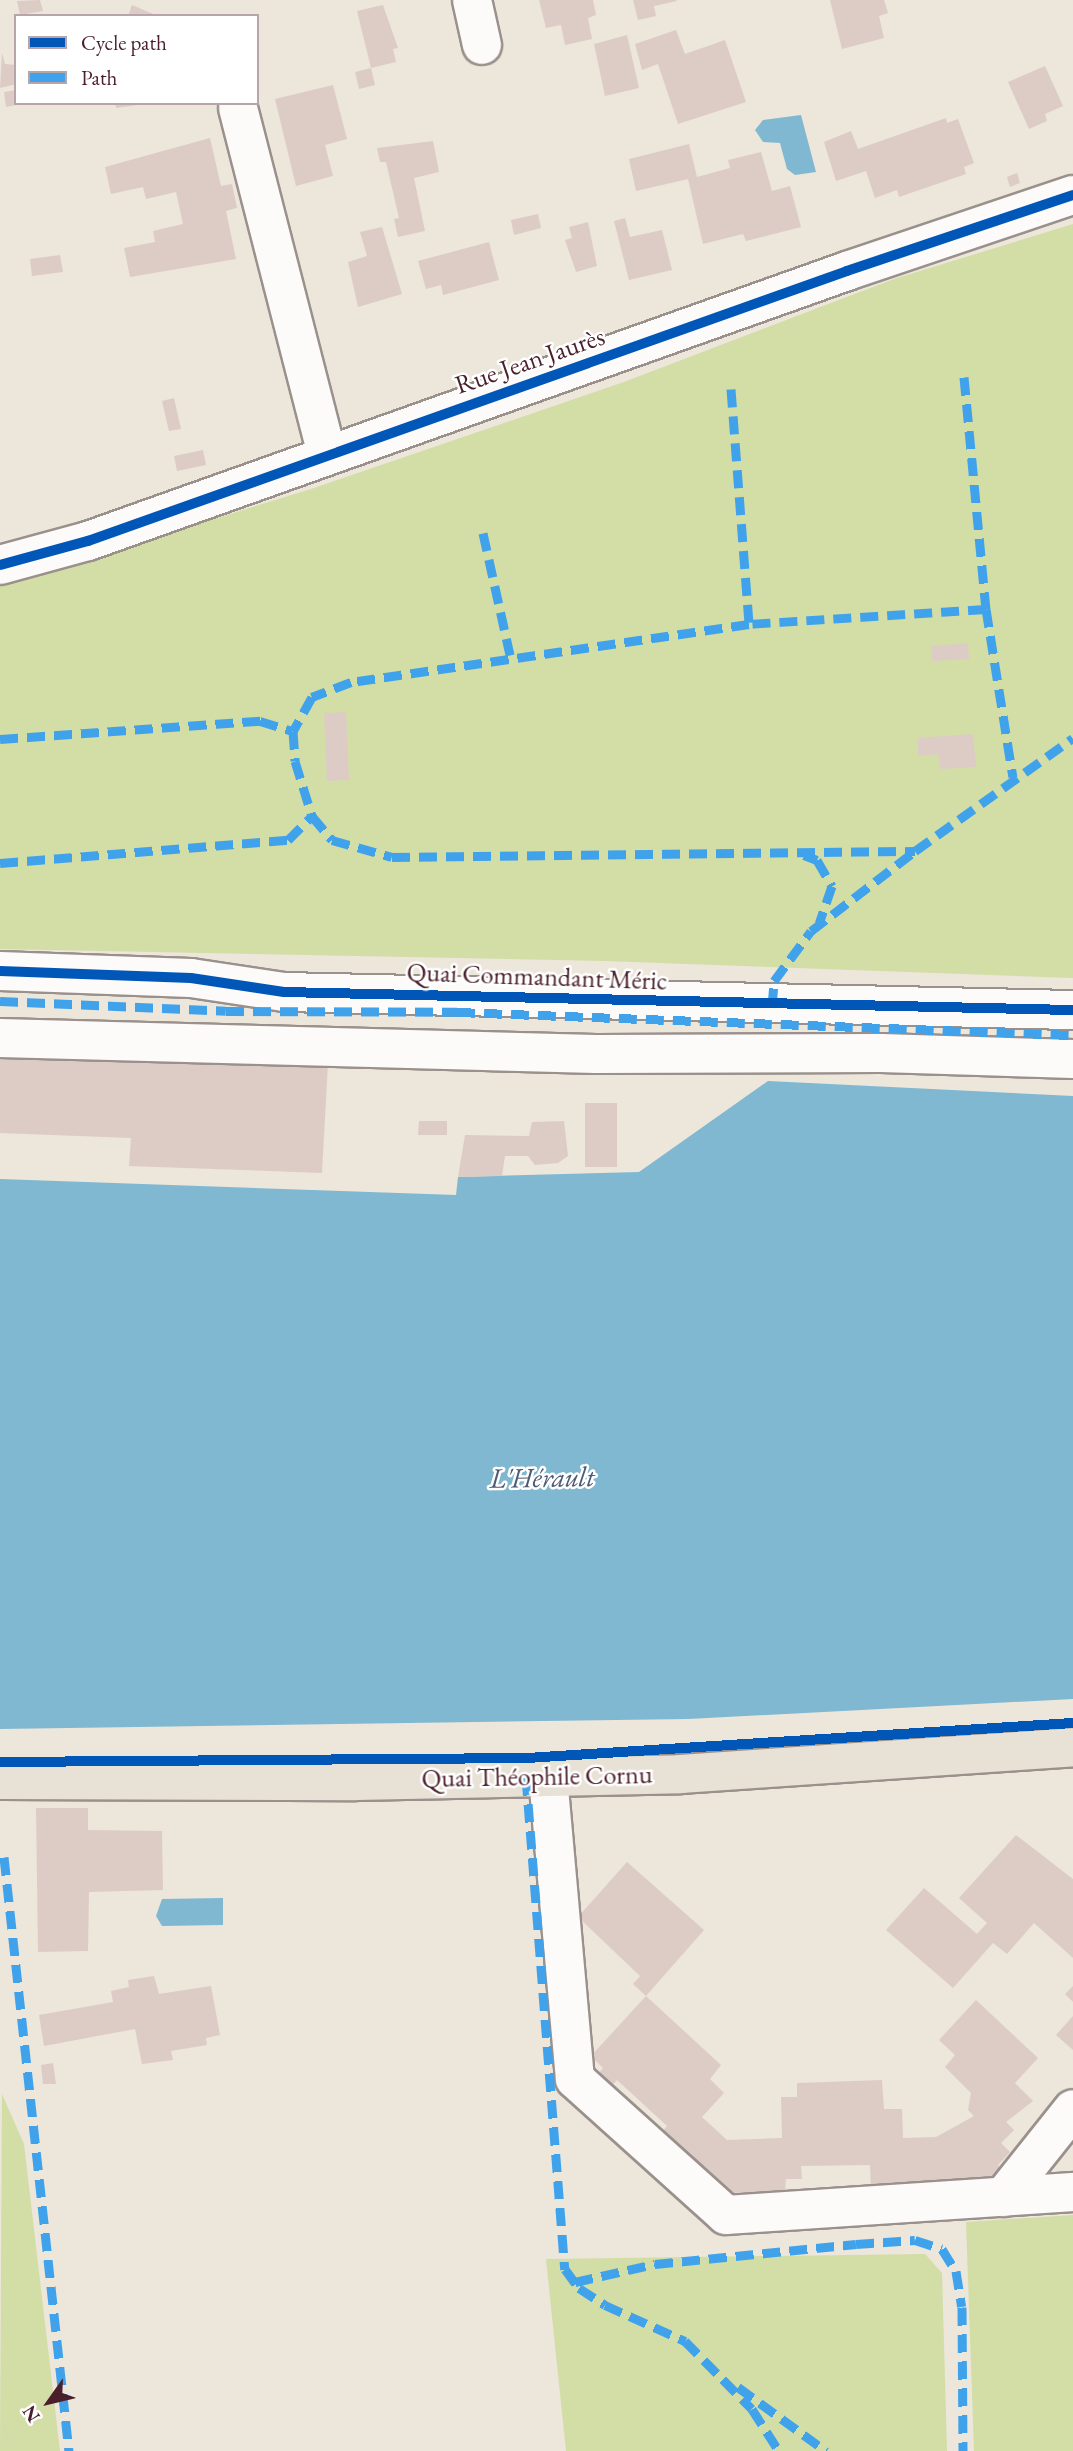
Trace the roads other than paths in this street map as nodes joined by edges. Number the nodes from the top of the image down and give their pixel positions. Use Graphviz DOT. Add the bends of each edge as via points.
graph roads {
  1 [pos="472,0"];
  2 [pos="482,45"];
  3 [pos="238,108"];
  4 [pos="1073,195"];
  5 [pos="327,455"];
  6 [pos="0,565"];
  7 [pos="0,971"];
  8 [pos="1073,1010"];
  9 [pos="0,1038"];
  10 [pos="1073,1059"];
  11 [pos="1073,1747"];
  12 [pos="548,1777"];
  13 [pos="0,1780"];
  14 [pos="1073,2109"];
  15 [pos="1073,2192"];
  16 [pos="1003,2197"];
  1 -- 2 [label="street"];
  3 -- 5 [label="street"];
  4 -- 5 [label="street, Rue Jean Jaurès"];
  5 -- 6 [label="street, Rue Jean Jaurès" via="88,541"];
  7 -- 8 [label="street, Quai Commandant Méric" via="191,978 284,992"];
  9 -- 10 [label="street" via="596,1054 881,1053"];
  11 -- 12 [label="main road, Quai Théophile Cornu" via="681,1774"];
  12 -- 13 [label="main road, Quai Théophile Cornu"];
  12 -- 16 [label="street" via="575,2078 726,2216"];
  14 -- 16 [label="street"];
  15 -- 16 [label="street"];
}
